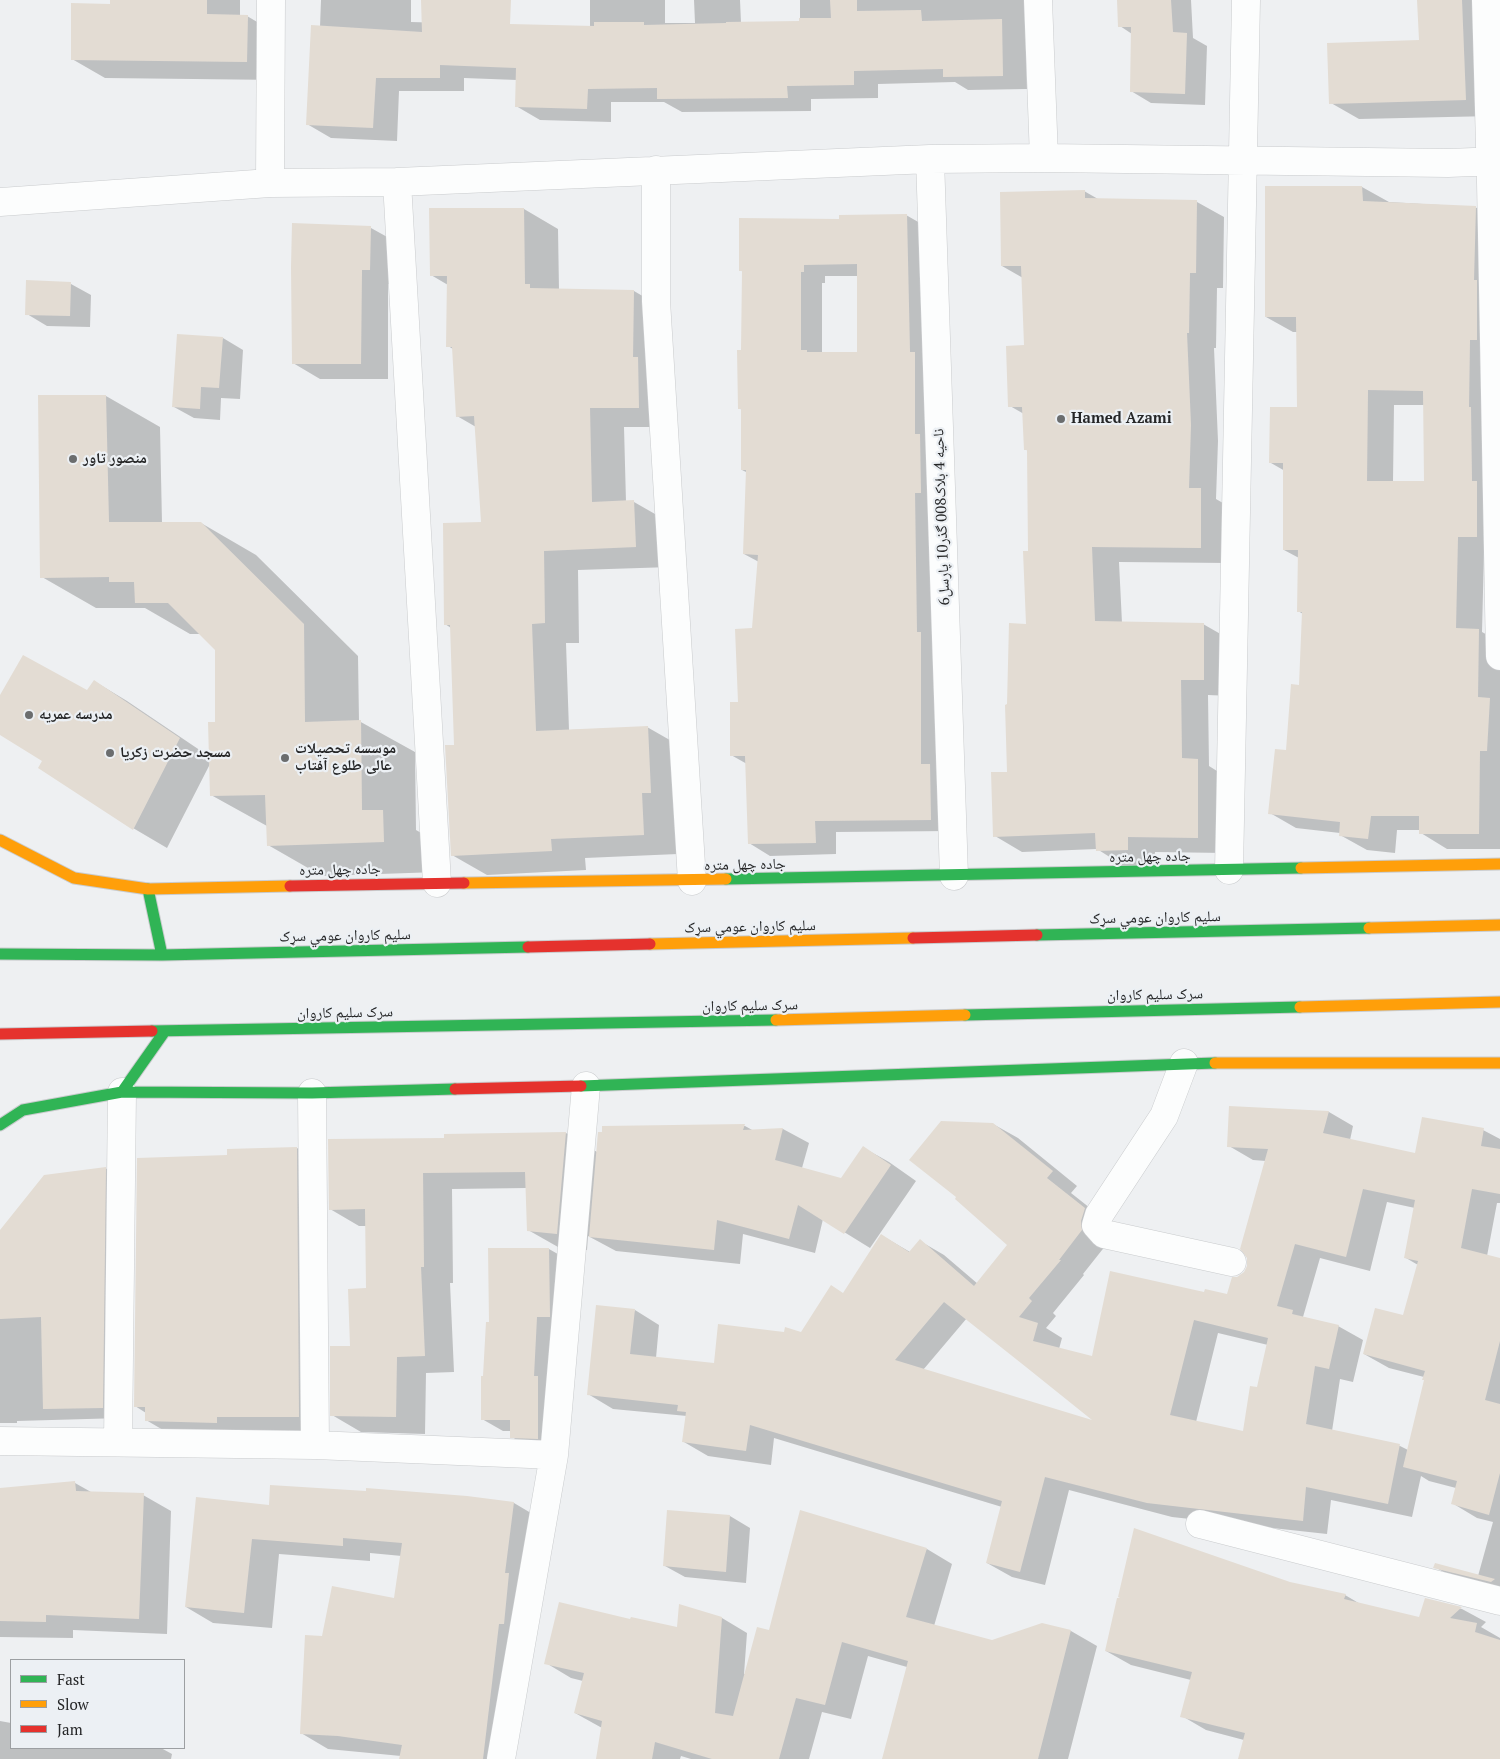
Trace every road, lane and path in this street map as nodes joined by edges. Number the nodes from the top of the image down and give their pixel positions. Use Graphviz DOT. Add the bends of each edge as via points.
graph roads {
  1 [pos="271,0"];
  2 [pos="1038,0"];
  3 [pos="1246,0"];
  4 [pos="1486,0"];
  5 [pos="1044,158"];
  6 [pos="930,159"];
  7 [pos="1243,159"];
  8 [pos="1495,161"];
  9 [pos="656,170"];
  10 [pos="397,182"];
  11 [pos="270,183"];
  12 [pos="0,202"];
  13 [pos="1500,656"];
  14 [pos="0,840"];
  15 [pos="1500,864"];
  16 [pos="1229,870"];
  17 [pos="954,876"];
  18 [pos="692,881"];
  19 [pos="437,883"];
  20 [pos="148,889"];
  21 [pos="1500,925"];
  22 [pos="0,954"];
  23 [pos="162,955"];
  24 [pos="1500,1002"];
  25 [pos="165,1031"];
  26 [pos="0,1034"];
  27 [pos="1184,1063"];
  28 [pos="1500,1063"];
  29 [pos="586,1086"];
  30 [pos="122,1092"];
  31 [pos="312,1093"];
  32 [pos="0,1125"];
  33 [pos="1232,1262"];
  34 [pos="0,1441"];
  35 [pos="118,1442"];
  36 [pos="315,1445"];
  37 [pos="554,1455"];
  38 [pos="1200,1524"];
  39 [pos="1500,1601"];
  40 [pos="500,1759"];
  1 -- 11 [label="street"];
  2 -- 5 [label="street"];
  3 -- 7 [label="street"];
  4 -- 8 [label="street"];
  5 -- 6 [label="street"];
  5 -- 7 [label="street"];
  6 -- 9 [label="street"];
  6 -- 17 [label="street, ناحیه 4 بلاک008 گذر10 پارسل6"];
  7 -- 8 [label="street"];
  7 -- 16 [label="street"];
  8 -- 13 [label="street"];
  9 -- 10 [label="street"];
  9 -- 18 [label="street" via="656,301"];
  10 -- 11 [label="street"];
  10 -- 19 [label="street"];
  11 -- 12 [label="street"];
  14 -- 20 [label="main road, جاده چهل متره" via="74,878"];
  15 -- 16 [label="main road, جاده چهل متره"];
  16 -- 17 [label="main road, جاده چهل متره"];
  17 -- 18 [label="main road, جاده چهل متره"];
  18 -- 19 [label="main road, جاده چهل متره"];
  19 -- 20 [label="main road, جاده چهل متره"];
  20 -- 23 [label="main road"];
  21 -- 23 [label="main road, سلیم کاروان عومي سړک"];
  22 -- 23 [label="main road, سلیم کاروان عومي سړک"];
  24 -- 25 [label="main road, سرک سلیم کاروان" via="714,1022"];
  25 -- 26 [label="main road, سرک سلیم کاروان"];
  25 -- 30 [label="main road"];
  27 -- 28 [label="main road"];
  27 -- 29 [label="main road"];
  27 -- 33 [label="street" via="1164,1116 1099,1215 1096,1225 1104,1234"];
  29 -- 31 [label="main road"];
  29 -- 37 [label="street"];
  30 -- 31 [label="main road"];
  30 -- 32 [label="main road" via="23,1110"];
  30 -- 35 [label="street"];
  31 -- 36 [label="street"];
  34 -- 35 [label="street"];
  35 -- 36 [label="street"];
  36 -- 37 [label="street"];
  37 -- 40 [label="street"];
  38 -- 39 [label="street"];
}
